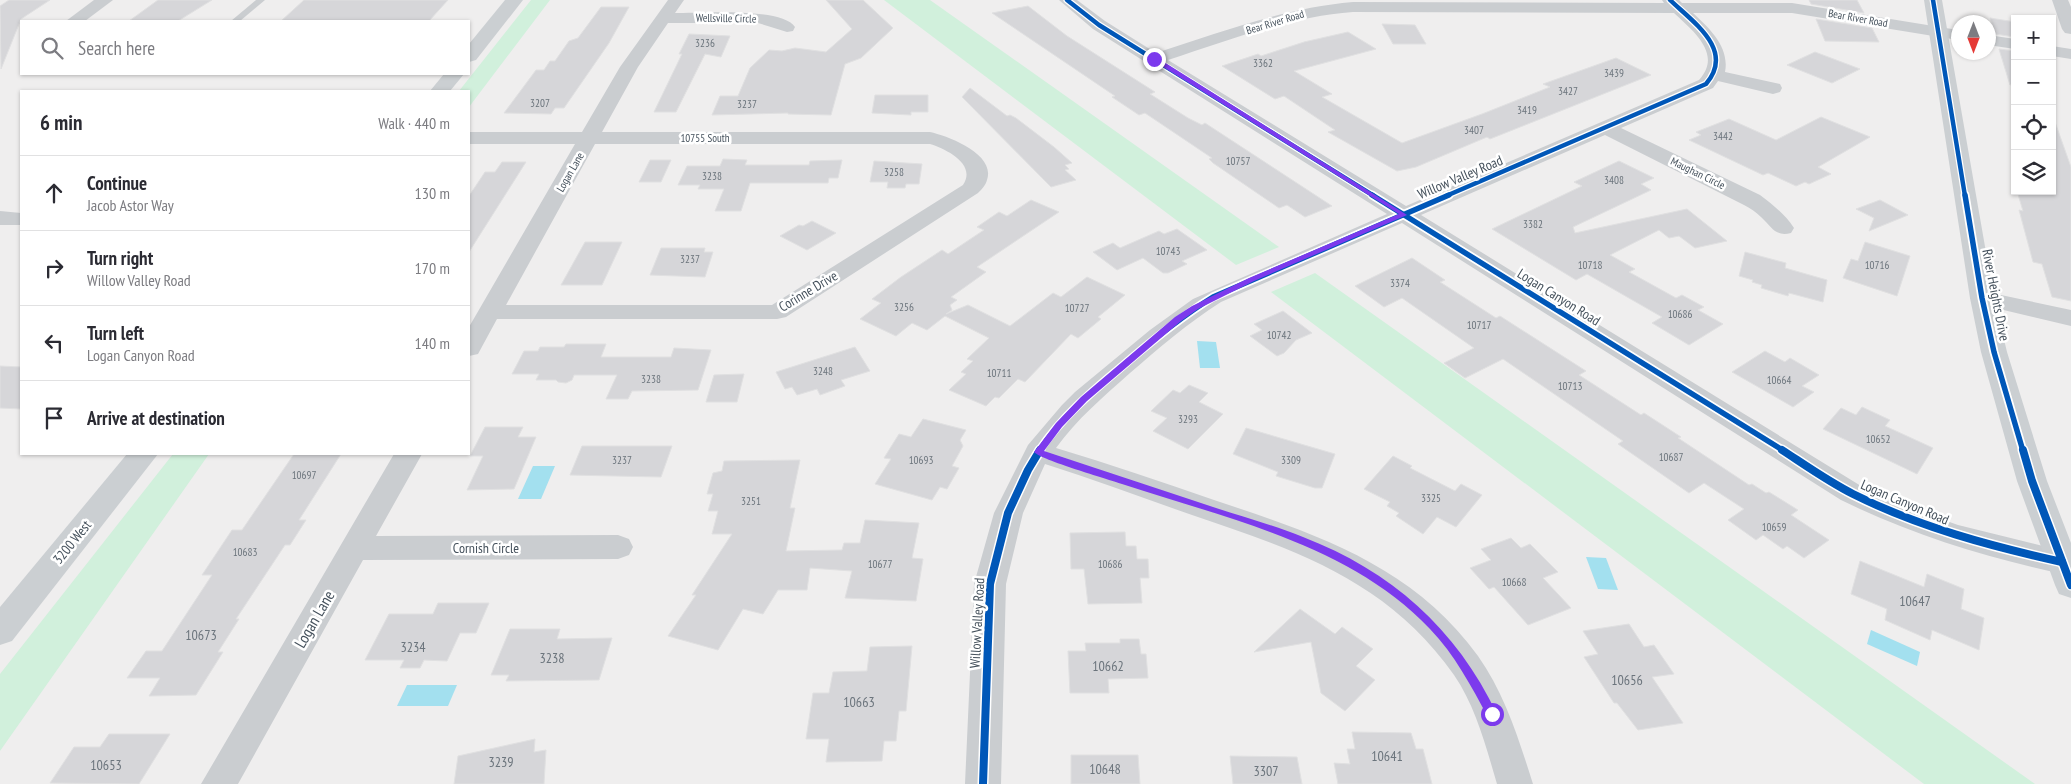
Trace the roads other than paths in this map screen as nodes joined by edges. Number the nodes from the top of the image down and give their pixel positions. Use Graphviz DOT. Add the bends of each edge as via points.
graph roads {
  1 [pos="105,0"];
  2 [pos="261,0"];
  3 [pos="514,0"];
  4 [pos="676,0"];
  5 [pos="1067,0"];
  6 [pos="1933,0"];
  7 [pos="2060,0"];
  8 [pos="1674,4"];
  9 [pos="663,18"];
  10 [pos="75,20"];
  11 [pos="236,20"];
  12 [pos="786,28"];
  13 [pos="2071,29"];
  14 [pos="1949,33"];
  15 [pos="1996,41"];
  16 [pos="2011,43"];
  17 [pos="472,47"];
  18 [pos="2056,52"];
  19 [pos="2071,54"];
  20 [pos="1154,59"];
  21 [pos="453,75"];
  22 [pos="1716,75"];
  23 [pos="1773,88"];
  24 [pos="441,90"];
  25 [pos="1606,128"];
  26 [pos="470,138"];
  27 [pos="589,138"];
  28 [pos="941,140"];
  29 [pos="1404,215"];
  30 [pos="0,218"];
  31 [pos="20,219"];
  32 [pos="1783,228"];
  33 [pos="1982,298"];
  34 [pos="489,312"];
  35 [pos="2071,318"];
  36 [pos="470,346"];
  37 [pos="1038,452"];
  38 [pos="143,455"];
  39 [pos="407,455"];
  40 [pos="354,548"];
  41 [pos="618,548"];
  42 [pos="2068,570"];
  43 [pos="0,631"];
  44 [pos="219,784"];
  45 [pos="983,784"];
  46 [pos="1515,784"];
  1 -- 10 [label="street"];
  2 -- 11 [label="lane"];
  3 -- 17 [label="street"];
  4 -- 9 [label="street, Logan Lane"];
  5 -- 20 [label="street, Logan Canyon Road"];
  6 -- 14 [label="street, River Heights Drive"];
  7 -- 13 [label="street"];
  8 -- 14 [label="street, Bear River Road" via="1792,8"];
  8 -- 20 [label="street, Bear River Road" via="1331,8 1298,14"];
  8 -- 22 [label="street" via="1716,50 1720,62"];
  9 -- 12 [label="street, Wellsville Circle" via="758,18"];
  9 -- 27 [label="street, Logan Lane" via="628,67"];
  14 -- 33 [label="street, River Heights Drive"];
  15 -- 16 [label="street"];
  18 -- 19 [label="street"];
  20 -- 29 [label="street, Logan Canyon Road"];
  21 -- 24 [label="street"];
  22 -- 23 [label="street"];
  22 -- 25 [label="street, Willow Valley Road" via="1699,88"];
  25 -- 29 [label="street, Willow Valley Road"];
  25 -- 32 [label="street, Maughan Circle" via="1752,200"];
  26 -- 27 [label="street, 10755 South"];
  27 -- 28 [label="street, 10755 South"];
  27 -- 34 [label="street, Logan Lane"];
  28 -- 34 [label="street, Corinne Drive" via="977,168 976,185 777,312"];
  29 -- 37 [label="street, Willow Valley Road" via="1252,279 1178,319 1084,399"];
  29 -- 42 [label="street, Logan Canyon Road" via="1851,493 1948,535"];
  30 -- 31 [label="street"];
  33 -- 35 [label="street"];
  33 -- 42 [label="street, River Heights Drive" via="2010,412 2032,481"];
  34 -- 36 [label="street, Logan Lane"];
  37 -- 45 [label="street, Willow Valley Road" via="1009,509 990,584"];
  37 -- 46 [label="street" via="1300,540 1355,566 1387,586 1434,626 1467,667 1492,714"];
  38 -- 43 [label="street, 3200 West"];
  39 -- 40 [label="street, Logan Lane"];
  40 -- 41 [label="street, Cornish Circle"];
  40 -- 44 [label="street, Logan Lane"];
}
